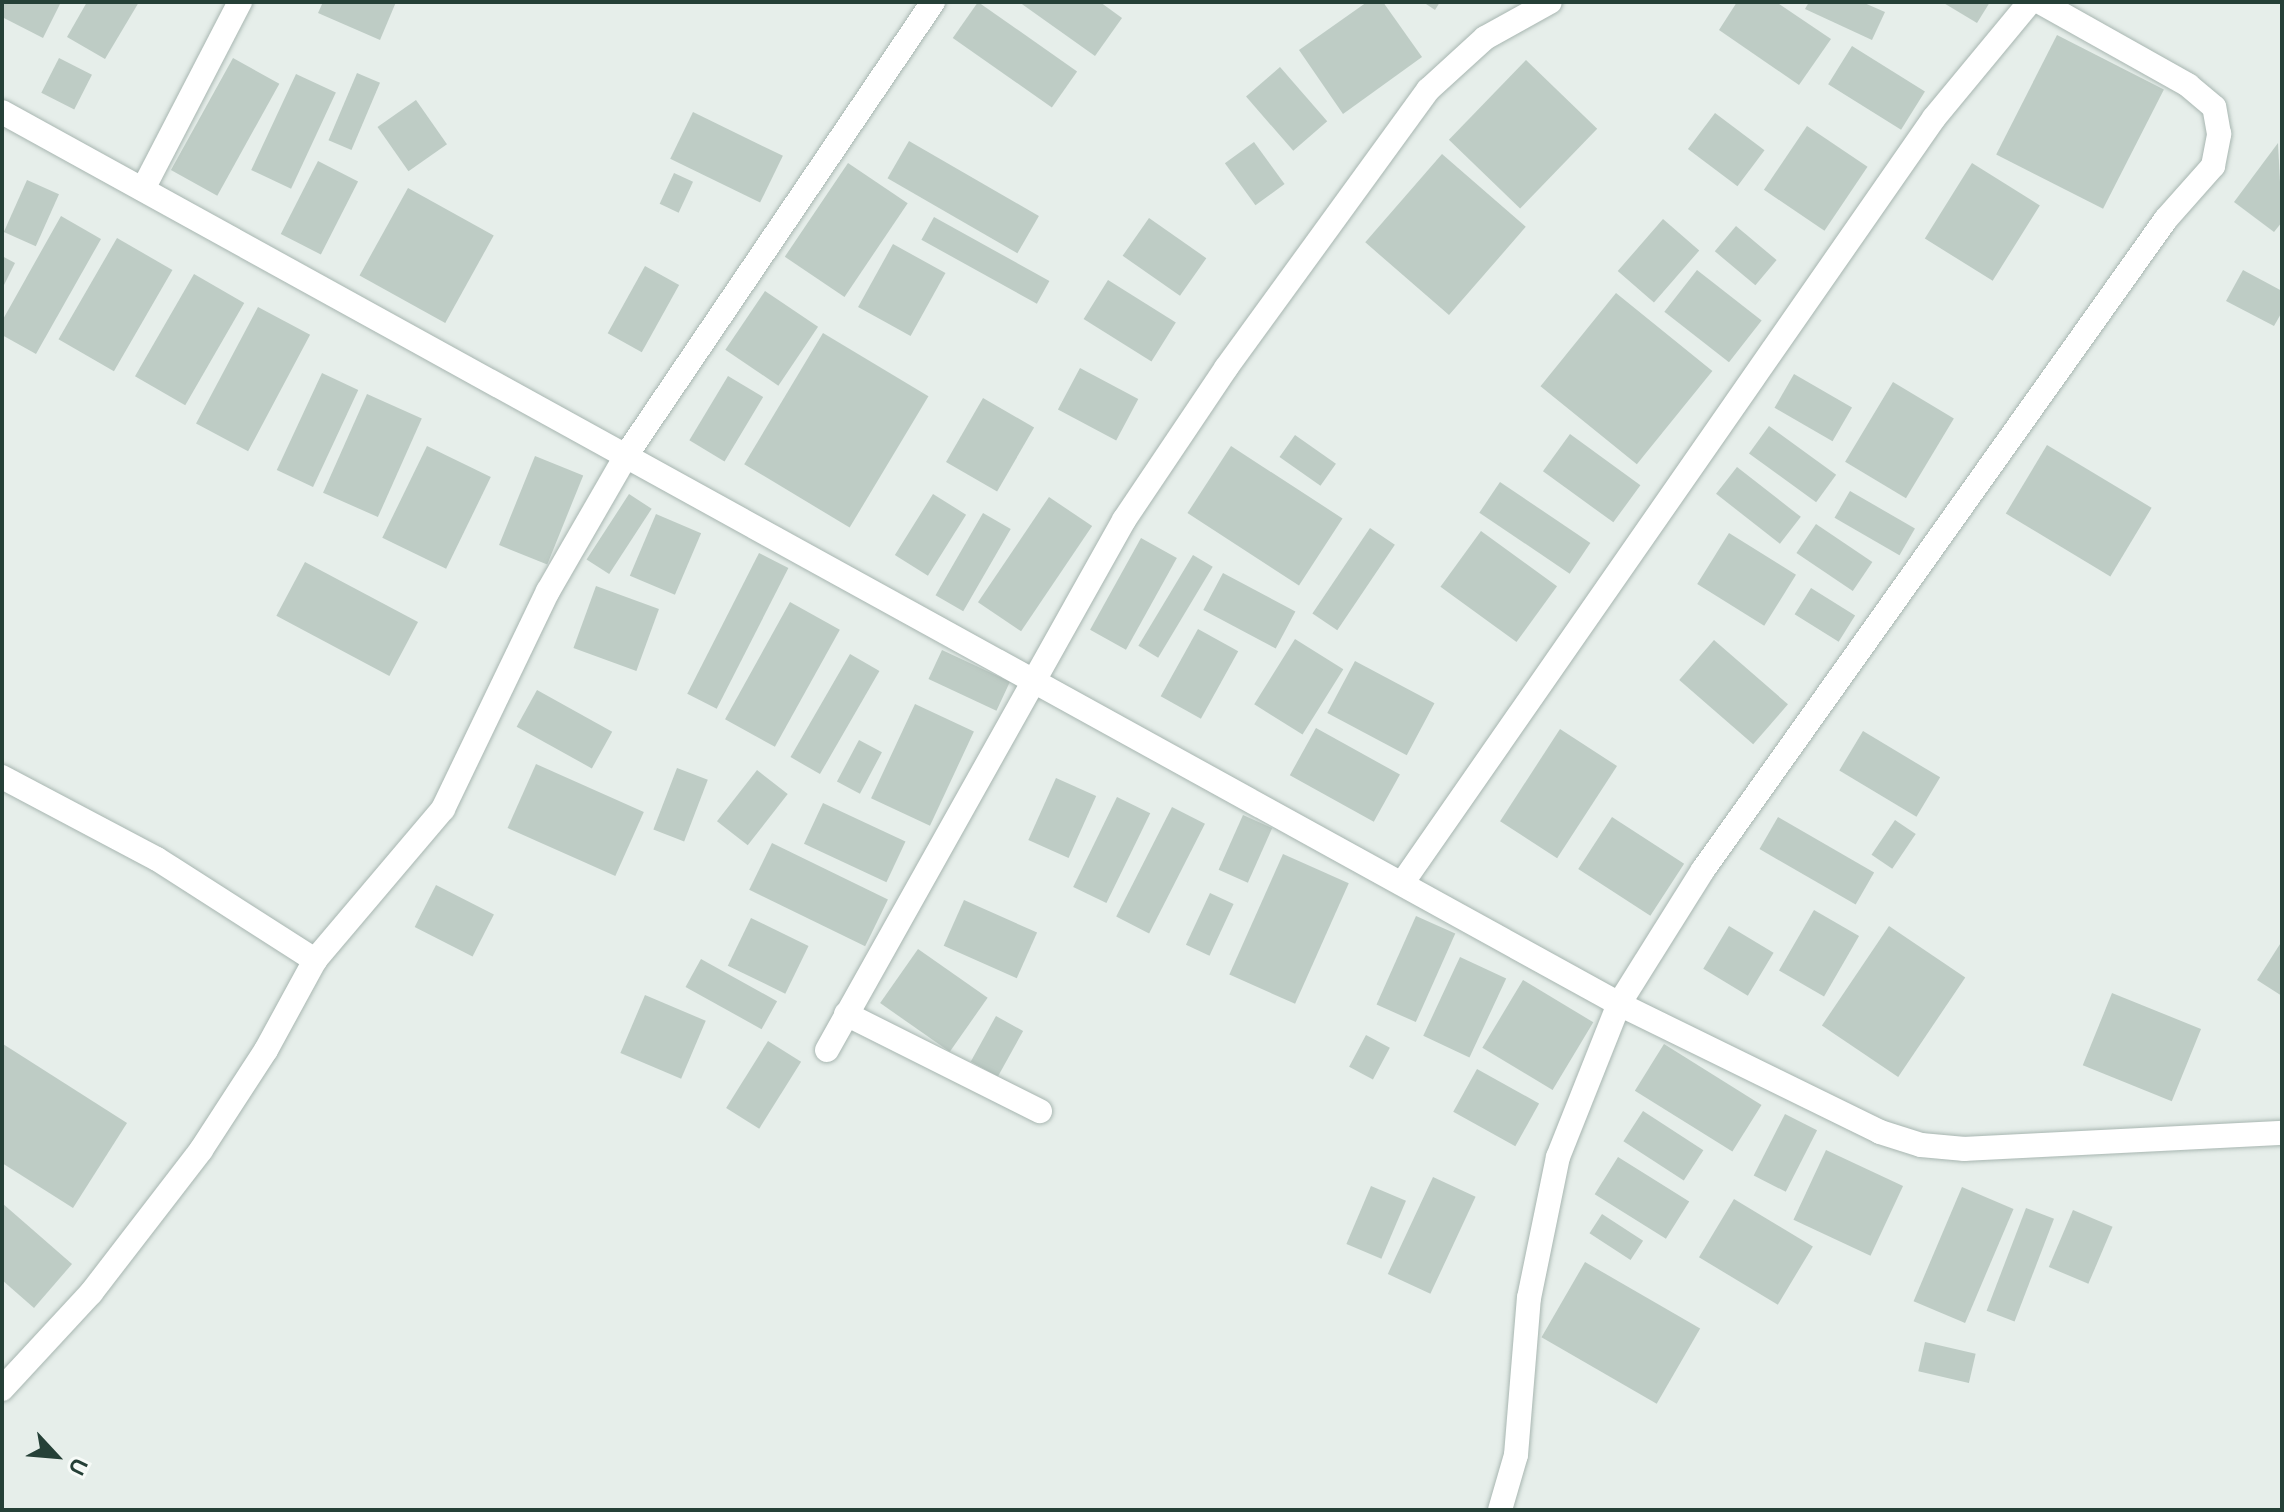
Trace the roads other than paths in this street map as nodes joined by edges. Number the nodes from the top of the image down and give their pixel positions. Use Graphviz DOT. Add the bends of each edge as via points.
graph roads {
  1 [pos="240,2"];
  2 [pos="933,2"];
  3 [pos="1550,2"];
  4 [pos="2030,2"];
  5 [pos="2040,2"];
  6 [pos="2,112"];
  7 [pos="143,189"];
  8 [pos="627,454"];
  9 [pos="1034,685"];
  10 [pos="2,777"];
  11 [pos="1403,882"];
  12 [pos="315,960"];
  13 [pos="1619,1004"];
  14 [pos="846,1014"];
  15 [pos="827,1050"];
  16 [pos="1040,1111"];
  17 [pos="2282,1133"];
  18 [pos="2,1389"];
  19 [pos="1500,1510"];
  1 -- 7 [label="street"];
  2 -- 8 [label="street"];
  3 -- 9 [label="street" via="1485,38 1428,90 1311,247 1124,520"];
  4 -- 11 [label="street" via="1934,118"];
  5 -- 13 [label="street" via="2188,85 2214,107 2219,134 2213,166 2166,219 1703,870"];
  6 -- 7 [label="street"];
  7 -- 8 [label="street"];
  8 -- 9 [label="street"];
  8 -- 12 [label="street" via="548,591 443,809"];
  9 -- 11 [label="street"];
  9 -- 14 [label="street"];
  10 -- 12 [label="street" via="157,859"];
  11 -- 13 [label="street"];
  12 -- 18 [label="street" via="266,1050 201,1150 91,1293"];
  13 -- 17 [label="street" via="1880,1132 1921,1145 1965,1149"];
  13 -- 19 [label="street" via="1558,1157 1529,1298 1516,1455"];
  14 -- 15 [label="street"];
  14 -- 16 [label="street"];
}
